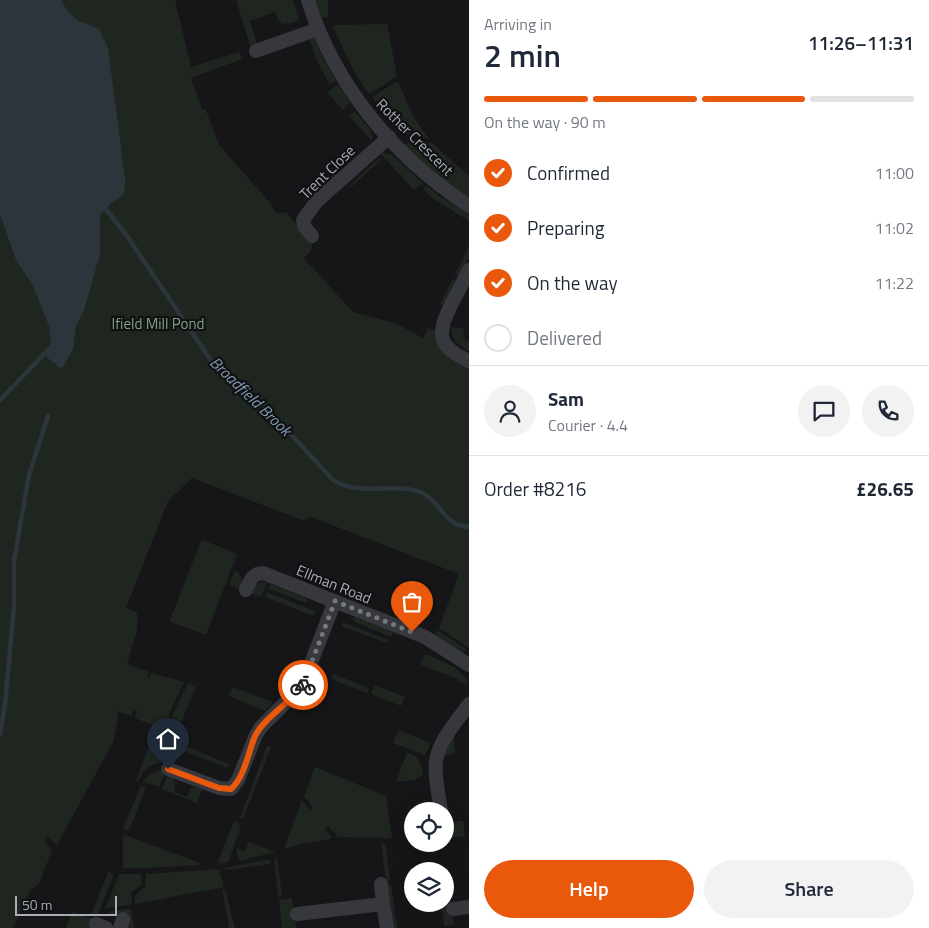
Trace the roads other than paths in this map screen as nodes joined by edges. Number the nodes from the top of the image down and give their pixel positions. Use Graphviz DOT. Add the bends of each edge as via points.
graph roads {
  1 [pos="308,0"];
  2 [pos="318,29"];
  3 [pos="256,51"];
  4 [pos="389,137"];
  5 [pos="469,206"];
  6 [pos="312,236"];
  7 [pos="469,270"];
  8 [pos="469,361"];
  9 [pos="246,590"];
  10 [pos="335,601"];
  11 [pos="469,665"];
  12 [pos="469,704"];
  13 [pos="168,769"];
  14 [pos="440,802"];
  15 [pos="381,884"];
  16 [pos="383,904"];
  17 [pos="469,906"];
  18 [pos="454,909"];
  19 [pos="297,914"];
  20 [pos="387,928"];
  1 -- 2 [label="street, Rother Crescent"];
  2 -- 3 [label="street"];
  2 -- 4 [label="street, Rother Crescent" via="354,94"];
  4 -- 5 [label="street, Rother Crescent" via="436,183"];
  4 -- 6 [label="street, Trent Close" via="317,201 304,220 304,226"];
  7 -- 8 [label="street" via="441,331 448,348"];
  9 -- 10 [label="street, Ellman Road" via="251,578 263,573"];
  10 -- 11 [label="street, Ellman Road" via="425,637"];
  10 -- 13 [label="street" via="302,686 261,727 231,789 219,788"];
  12 -- 14 [label="street" via="437,754"];
  15 -- 16 [label="street"];
  16 -- 19 [label="street"];
  16 -- 20 [label="street"];
  17 -- 18 [label="street"];
}
